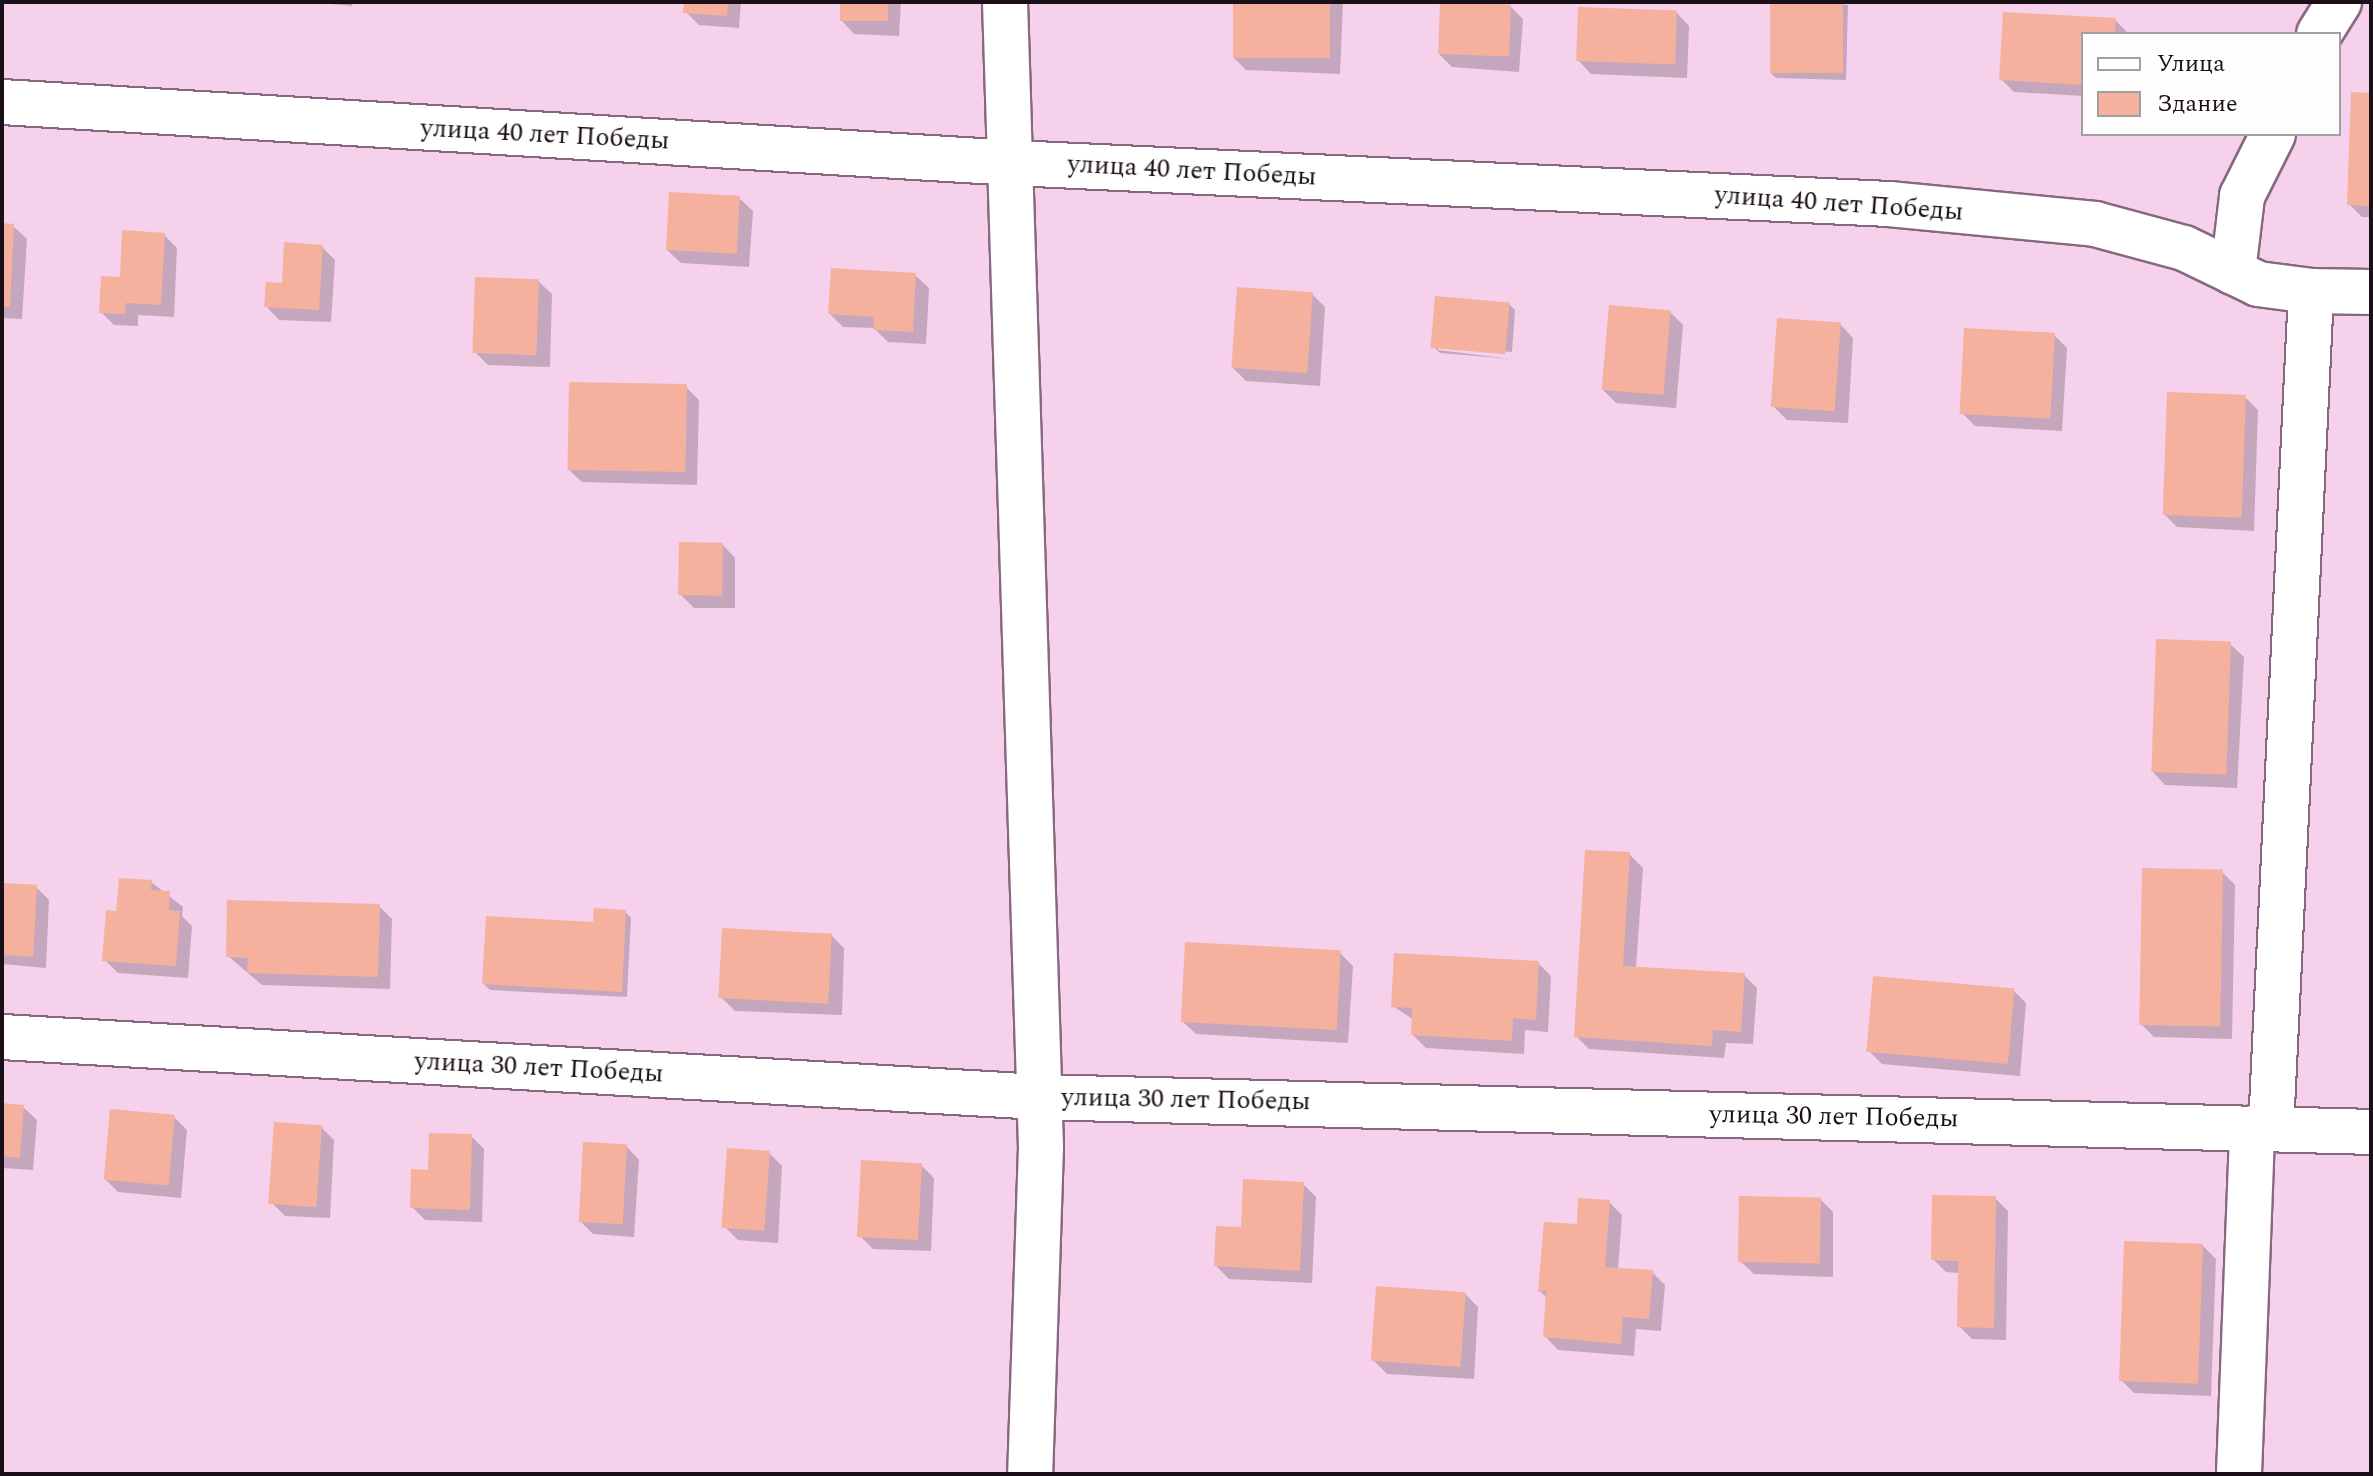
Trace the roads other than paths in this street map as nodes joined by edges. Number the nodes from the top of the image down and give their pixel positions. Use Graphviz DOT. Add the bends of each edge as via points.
graph roads {
  1 [pos="1005,2"];
  2 [pos="2339,2"];
  3 [pos="2320,32"];
  4 [pos="2,102"];
  5 [pos="2272,136"];
  6 [pos="1013,163"];
  7 [pos="2233,272"];
  8 [pos="2311,291"];
  9 [pos="2371,292"];
  10 [pos="2,1037"];
  11 [pos="1038,1097"];
  12 [pos="2261,1128"];
  13 [pos="2371,1132"];
  14 [pos="1030,1474"];
  15 [pos="2239,1474"];
  1 -- 6 [label="street"];
  2 -- 3 [label="street"];
  4 -- 6 [label="street, улица 40 лет Победы"];
  5 -- 7 [label="street" via="2242,196"];
  6 -- 7 [label="street, улица 40 лет Победы" via="1904,206 2095,224 2184,248"];
  6 -- 11 [label="street"];
  7 -- 8 [label="street, улица 40 лет Победы" via="2258,284"];
  8 -- 9 [label="street, улица 40 лет Победы"];
  8 -- 12 [label="street"];
  10 -- 11 [label="street, улица 30 лет Победы"];
  11 -- 12 [label="street, улица 30 лет Победы"];
  11 -- 14 [label="street" via="1041,1147"];
  12 -- 13 [label="street, улица 30 лет Победы"];
  12 -- 15 [label="street"];
}
